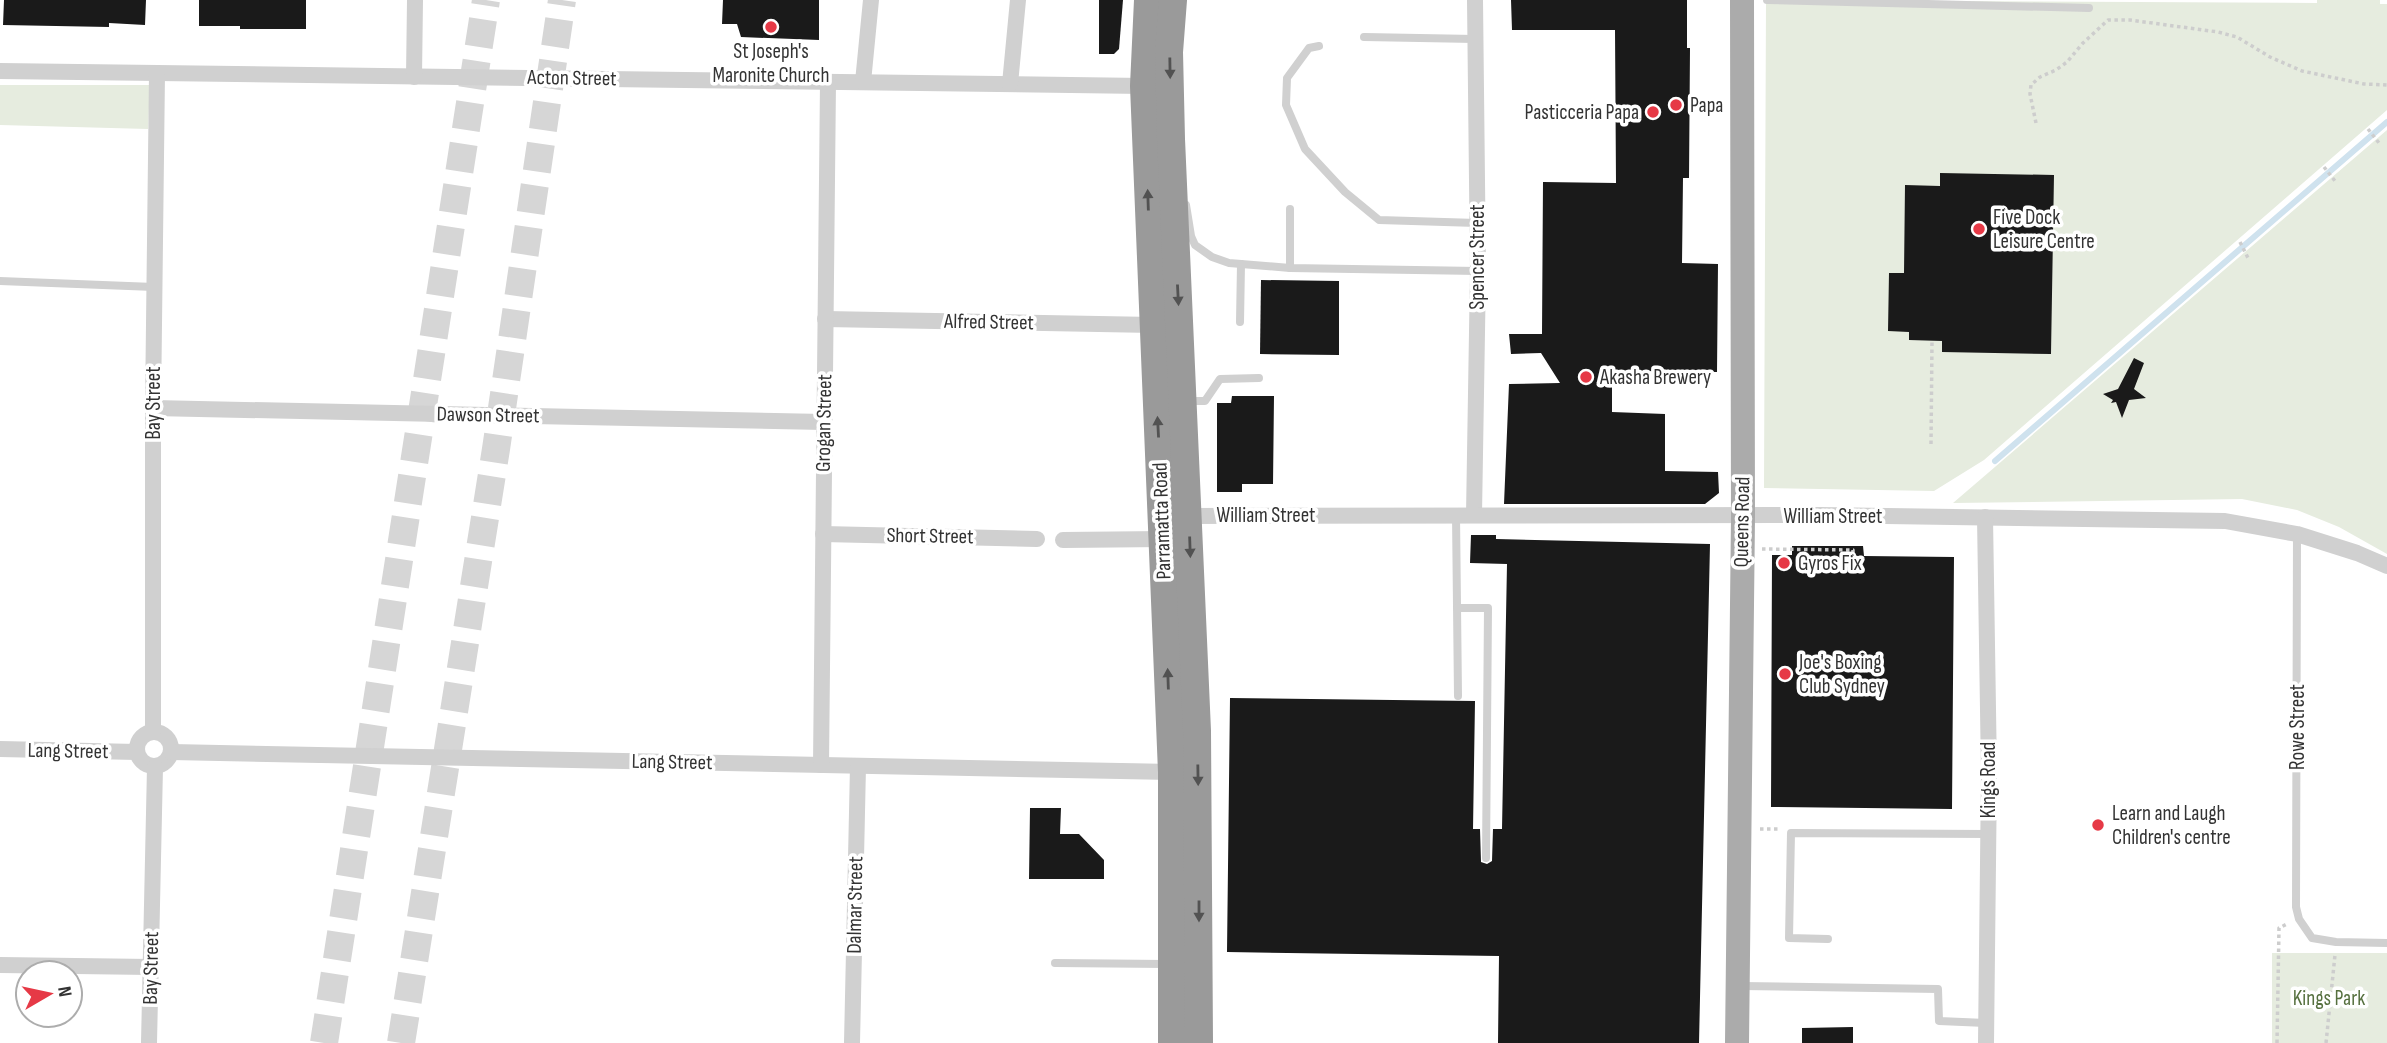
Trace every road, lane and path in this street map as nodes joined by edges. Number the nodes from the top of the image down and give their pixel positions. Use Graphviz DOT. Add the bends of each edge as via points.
graph roads {
  1 [pos="415,0"];
  2 [pos="871,0"];
  3 [pos="1018,0"];
  4 [pos="1148,0"];
  5 [pos="1173,0"];
  6 [pos="1475,0"];
  7 [pos="1742,0"];
  8 [pos="1767,0"];
  9 [pos="2090,9"];
  10 [pos="1364,37"];
  11 [pos="1475,38"];
  12 [pos="1319,46"];
  13 [pos="0,71"];
  14 [pos="158,73"];
  15 [pos="414,76"];
  16 [pos="828,82"];
  17 [pos="863,82"];
  18 [pos="1010,84"];
  19 [pos="2387,85"];
  20 [pos="1144,86"];
  21 [pos="2036,123"];
  22 [pos="2368,129"];
  23 [pos="2379,143"];
  24 [pos="2324,167"];
  25 [pos="1172,169"];
  26 [pos="2336,181"];
  27 [pos="1290,209"];
  28 [pos="1478,223"];
  29 [pos="2239,242"];
  30 [pos="2248,258"];
  31 [pos="1241,264"];
  32 [pos="1290,268"];
  33 [pos="1478,271"];
  34 [pos="0,281"];
  35 [pos="155,286"];
  36 [pos="825,318"];
  37 [pos="1240,323"];
  38 [pos="1153,325"];
  39 [pos="1932,341"];
  40 [pos="1259,379"];
  41 [pos="1183,401"];
  42 [pos="153,408"];
  43 [pos="824,422"];
  44 [pos="1931,444"];
  45 [pos="1455,515"];
  46 [pos="1474,515"];
  47 [pos="1188,516"];
  48 [pos="1743,517"];
  49 [pos="1985,517"];
  50 [pos="823,534"];
  51 [pos="2297,534"];
  52 [pos="1037,539"];
  53 [pos="1164,539"];
  54 [pos="1063,540"];
  55 [pos="1772,550"];
  56 [pos="1824,550"];
  57 [pos="1825,555"];
  58 [pos="1853,556"];
  59 [pos="2387,566"];
  60 [pos="1457,608"];
  61 [pos="1458,696"];
  62 [pos="153,732"];
  63 [pos="0,749"];
  64 [pos="136,752"];
  65 [pos="171,752"];
  66 [pos="821,765"];
  67 [pos="858,766"];
  68 [pos="155,767"];
  69 [pos="1172,772"];
  70 [pos="1988,834"];
  71 [pos="1486,858"];
  72 [pos="2299,919"];
  73 [pos="1828,939"];
  74 [pos="2336,942"];
  75 [pos="2387,943"];
  76 [pos="1055,963"];
  77 [pos="1172,964"];
  78 [pos="0,965"];
  79 [pos="151,967"];
  80 [pos="1737,986"];
  81 [pos="1986,1023"];
  82 [pos="149,1043"];
  83 [pos="852,1043"];
  84 [pos="1171,1043"];
  85 [pos="1199,1043"];
  86 [pos="1737,1043"];
  87 [pos="1986,1043"];
  88 [pos="2277,1043"];
  89 [pos="2326,1043"];
  1 -- 15 [label="street"];
  2 -- 17 [label="street"];
  3 -- 18 [label="street"];
  4 -- 20 [label="highway, Parramatta Road"];
  5 -- 25 [label="highway, Parramatta Road, one-way" via="1169,52"];
  6 -- 11 [label="street, Spencer Street"];
  7 -- 48 [label="main road, Queens Road"];
  8 -- 9 [label="lane"];
  10 -- 11 [label="lane"];
  11 -- 28 [label="street, Spencer Street"];
  12 -- 28 [label="lane" via="1309,48 1287,78 1286,106 1305,149 1379,220"];
  13 -- 14 [label="street, Acton Street"];
  14 -- 15 [label="street, Acton Street"];
  14 -- 35 [label="street, Bay Street"];
  15 -- 16 [label="street, Acton Street"];
  16 -- 17 [label="street, Acton Street"];
  16 -- 36 [label="street, Grogan Street"];
  17 -- 18 [label="street, Acton Street"];
  18 -- 20 [label="street, Acton Street"];
  19 -- 21 [label="path" via="2302,71 2218,32 2108,20 2067,62 2031,85"];
  38 -- 20 [label="highway, Parramatta Road, one-way"];
  22 -- 23 [label="path"];
  24 -- 26 [label="path"];
  25 -- 31 [label="lane" via="1195,245 1212,257"];
  25 -- 41 [label="highway, Parramatta Road, one-way"];
  27 -- 32 [label="lane"];
  28 -- 33 [label="street, Spencer Street"];
  29 -- 30 [label="path"];
  31 -- 32 [label="lane"];
  31 -- 37 [label="lane"];
  32 -- 33 [label="lane"];
  33 -- 46 [label="street, Spencer Street"];
  34 -- 35 [label="lane"];
  35 -- 42 [label="street, Bay Street"];
  36 -- 38 [label="street, Alfred Street"];
  36 -- 43 [label="street, Grogan Street"];
  53 -- 38 [label="highway, Parramatta Road, one-way"];
  39 -- 44 [label="path"];
  40 -- 41 [label="lane" via="1220,379 1205,401"];
  41 -- 47 [label="highway, Parramatta Road"];
  42 -- 43 [label="street, Dawson Street"];
  42 -- 62 [label="street, Bay Street"];
  43 -- 50 [label="street, Grogan Street"];
  45 -- 46 [label="street, William Street"];
  45 -- 47 [label="street, William Street"];
  45 -- 60 [label="lane"];
  46 -- 48 [label="street, William Street"];
  47 -- 85 [label="highway, Parramatta Road, one-way" via="1197,731"];
  48 -- 49 [label="street, William Street"];
  48 -- 80 [label="main road, Queens Road"];
  49 -- 51 [label="street, William Street" via="2225,521"];
  49 -- 70 [label="street, Kings Road"];
  50 -- 52 [label="street, Short Street"];
  50 -- 66 [label="street, Grogan Street"];
  51 -- 59 [label="street, William Street"];
  51 -- 72 [label="lane, Rowe Street"];
  53 -- 54 [label="street"];
  69 -- 53 [label="highway, Parramatta Road, one-way"];
  55 -- 56 [label="path"];
  56 -- 57 [label="path"];
  56 -- 58 [label="path" via="1853,550"];
  60 -- 61 [label="lane"];
  60 -- 71 [label="lane" via="1489,608"];
  62 -- 64 [label="street" via="139,740"];
  62 -- 65 [label="street" via="164,735"];
  63 -- 64 [label="street, Lang Street"];
  64 -- 68 [label="street" via="145,764"];
  65 -- 66 [label="street, Lang Street"];
  65 -- 68 [label="street" via="164,764"];
  66 -- 67 [label="street, Lang Street"];
  67 -- 69 [label="street, Lang Street"];
  67 -- 83 [label="street, Dalmar Street"];
  68 -- 79 [label="street, Bay Street"];
  69 -- 77 [label="highway, Parramatta Road"];
  70 -- 73 [label="lane" via="1791,833 1789,938"];
  70 -- 81 [label="street, Kings Road"];
  72 -- 74 [label="lane" via="2312,938"];
  72 -- 88 [label="path" via="2279,928"];
  74 -- 75 [label="lane"];
  74 -- 89 [label="path"];
  76 -- 77 [label="lane"];
  77 -- 84 [label="highway, Parramatta Road"];
  78 -- 79 [label="street"];
  79 -- 82 [label="street, Bay Street"];
  80 -- 81 [label="lane" via="1938,989 1939,1021"];
  80 -- 86 [label="main road, Queens Road"];
  81 -- 87 [label="street, Kings Road"];
}
